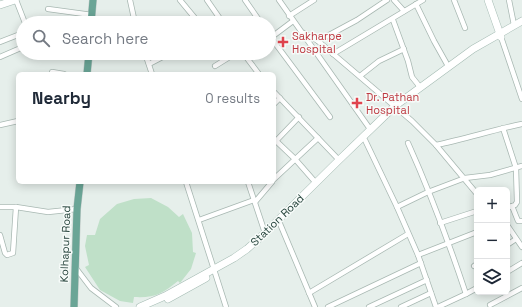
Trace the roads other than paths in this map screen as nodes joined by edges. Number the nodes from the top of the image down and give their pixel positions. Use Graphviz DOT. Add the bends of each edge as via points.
graph roads {
  1 [pos="16,0"];
  2 [pos="93,0"];
  3 [pos="130,0"];
  4 [pos="180,0"];
  5 [pos="207,0"];
  6 [pos="245,0"];
  7 [pos="279,0"];
  8 [pos="387,0"];
  9 [pos="394,0"];
  10 [pos="423,0"];
  11 [pos="454,0"];
  12 [pos="488,0"];
  13 [pos="510,0"];
  14 [pos="310,1"];
  15 [pos="416,4"];
  16 [pos="0,5"];
  17 [pos="48,9"];
  18 [pos="404,11"];
  19 [pos="92,15"];
  20 [pos="22,16"];
  21 [pos="133,16"];
  22 [pos="193,16"];
  23 [pos="218,16"];
  24 [pos="256,16"];
  25 [pos="289,16"];
  26 [pos="393,20"];
  27 [pos="293,21"];
  28 [pos="522,21"];
  29 [pos="518,25"];
  30 [pos="465,28"];
  31 [pos="276,33"];
  32 [pos="304,33"];
  33 [pos="500,35"];
  34 [pos="16,36"];
  35 [pos="318,41"];
  36 [pos="0,42"];
  37 [pos="276,45"];
  38 [pos="404,49"];
  39 [pos="16,50"];
  40 [pos="334,54"];
  41 [pos="0,57"];
  42 [pos="88,60"];
  43 [pos="148,60"];
  44 [pos="157,60"];
  45 [pos="225,60"];
  46 [pos="249,60"];
  47 [pos="149,64"];
  48 [pos="215,66"];
  49 [pos="448,66"];
  50 [pos="87,72"];
  51 [pos="151,72"];
  52 [pos="258,72"];
  53 [pos="360,76"];
  54 [pos="420,87"];
  55 [pos="276,94"];
  56 [pos="280,98"];
  57 [pos="522,99"];
  58 [pos="276,102"];
  59 [pos="396,108"];
  60 [pos="299,117"];
  61 [pos="330,117"];
  62 [pos="16,122"];
  63 [pos="522,124"];
  64 [pos="0,125"];
  65 [pos="503,128"];
  66 [pos="370,129"];
  67 [pos="318,138"];
  68 [pos="364,139"];
  69 [pos="276,140"];
  70 [pos="276,142"];
  71 [pos="408,143"];
  72 [pos="436,145"];
  73 [pos="295,159"];
  74 [pos="339,160"];
  75 [pos="522,166"];
  76 [pos="516,168"];
  77 [pos="276,176"];
  78 [pos="465,178"];
  79 [pos="316,183"];
  80 [pos="80,184"];
  81 [pos="187,184"];
  82 [pos="249,184"];
  83 [pos="270,184"];
  84 [pos="519,185"];
  85 [pos="474,190"];
  86 [pos="428,192"];
  87 [pos="254,201"];
  88 [pos="0,207"];
  89 [pos="16,207"];
  90 [pos="397,207"];
  91 [pos="510,207"];
  92 [pos="77,209"];
  93 [pos="510,209"];
  94 [pos="474,212"];
  95 [pos="199,220"];
  96 [pos="280,221"];
  97 [pos="522,221"];
  98 [pos="440,223"];
  99 [pos="510,230"];
  100 [pos="265,233"];
  101 [pos="474,233"];
  102 [pos="408,234"];
  103 [pos="0,235"];
  104 [pos="516,239"];
  105 [pos="448,243"];
  106 [pos="510,243"];
  107 [pos="522,247"];
  108 [pos="418,255"];
  109 [pos="421,263"];
  110 [pos="522,263"];
  111 [pos="75,267"];
  112 [pos="510,270"];
  113 [pos="214,271"];
  114 [pos="427,280"];
  115 [pos="522,288"];
  116 [pos="474,290"];
  117 [pos="309,293"];
  118 [pos="431,293"];
  119 [pos="466,294"];
  120 [pos="490,305"];
  121 [pos="74,307"];
  122 [pos="116,307"];
  123 [pos="140,307"];
  124 [pos="152,307"];
  125 [pos="226,307"];
  126 [pos="315,307"];
  127 [pos="328,307"];
  128 [pos="369,307"];
  129 [pos="401,307"];
  130 [pos="437,307"];
  1 -- 16 [label="main road"];
  1 -- 20 [label="street"];
  2 -- 19 [label="main road"];
  3 -- 21 [label="street"];
  4 -- 22 [label="street"];
  5 -- 23 [label="street"];
  6 -- 24 [label="street"];
  7 -- 25 [label="street"];
  8 -- 35 [label="street" via="358,20"];
  9 -- 18 [label="street"];
  10 -- 15 [label="street"];
  11 -- 30 [label="street"];
  12 -- 33 [label="main road"];
  13 -- 29 [label="street"];
  14 -- 25 [label="street"];
  15 -- 18 [label="street"];
  15 -- 49 [label="street"];
  17 -- 19 [label="street"];
  18 -- 26 [label="street"];
  25 -- 27 [label="street"];
  26 -- 38 [label="street"];
  26 -- 40 [label="street"];
  27 -- 31 [label="street"];
  27 -- 32 [label="street"];
  28 -- 29 [label="main road"];
  29 -- 33 [label="main road"];
  32 -- 35 [label="street"];
  32 -- 66 [label="street"];
  33 -- 49 [label="main road"];
  33 -- 57 [label="street"];
  33 -- 59 [label="main road"];
  34 -- 36 [label="street"];
  35 -- 40 [label="street"];
  37 -- 61 [label="street"];
  38 -- 53 [label="street" via="379,61"];
  38 -- 54 [label="street" via="412,77"];
  39 -- 41 [label="street"];
  40 -- 53 [label="street"];
  42 -- 50 [label="main road"];
  43 -- 47 [label="street"];
  44 -- 47 [label="street"];
  45 -- 48 [label="street"];
  46 -- 52 [label="street"];
  47 -- 51 [label="street"];
  49 -- 54 [label="main road"];
  53 -- 59 [label="street"];
  54 -- 59 [label="main road"];
  55 -- 56 [label="street"];
  56 -- 58 [label="street"];
  56 -- 60 [label="street"];
  59 -- 66 [label="main road, Station Road"];
  59 -- 68 [label="main road, Station Road"];
  59 -- 72 [label="street"];
  60 -- 67 [label="street"];
  60 -- 69 [label="street"];
  62 -- 64 [label="street"];
  63 -- 65 [label="street"];
  65 -- 72 [label="street"];
  65 -- 76 [label="street"];
  66 -- 68 [label="main road, Station Road"];
  67 -- 73 [label="street"];
  67 -- 74 [label="street"];
  68 -- 74 [label="main road, Station Road"];
  68 -- 90 [label="street"];
  68 -- 96 [label="main road, Station Road"];
  70 -- 73 [label="street"];
  71 -- 86 [label="street"];
  72 -- 78 [label="street"];
  73 -- 77 [label="street"];
  73 -- 79 [label="street"];
  74 -- 79 [label="main road, Station Road"];
  75 -- 76 [label="street"];
  76 -- 78 [label="street"];
  76 -- 84 [label="street"];
  78 -- 85 [label="street"];
  78 -- 86 [label="street"];
  79 -- 96 [label="main road, Station Road"];
  80 -- 92 [label="main road, Kolhapur Road"];
  81 -- 95 [label="street"];
  82 -- 87 [label="street"];
  83 -- 87 [label="street"];
  84 -- 91 [label="street" via="517,202"];
  86 -- 90 [label="street"];
  86 -- 98 [label="street"];
  87 -- 95 [label="street"];
  87 -- 100 [label="street"];
  88 -- 89 [label="street"];
  89 -- 92 [label="street" via="48,212"];
  89 -- 103 [label="street" via="13,253 5,253"];
  90 -- 102 [label="street"];
  92 -- 111 [label="main road, Kolhapur Road"];
  93 -- 97 [label="street" via="518,221"];
  94 -- 98 [label="street"];
  95 -- 113 [label="street"];
  96 -- 100 [label="main road, Station Road"];
  96 -- 113 [label="main road, Station Road" via="253,249 231,264"];
  96 -- 117 [label="street"];
  98 -- 105 [label="street"];
  99 -- 104 [label="street"];
  100 -- 113 [label="main road, Station Road" via="247,249"];
  101 -- 105 [label="street"];
  102 -- 108 [label="street"];
  102 -- 117 [label="street"];
  104 -- 106 [label="street"];
  104 -- 107 [label="street"];
  105 -- 108 [label="street"];
  105 -- 119 [label="street"];
  108 -- 109 [label="street"];
  109 -- 114 [label="street"];
  109 -- 127 [label="street"];
  110 -- 112 [label="street"];
  111 -- 121 [label="main road, Kolhapur Road"];
  111 -- 122 [label="street" via="91,288"];
  113 -- 123 [label="main road, Station Road"];
  113 -- 124 [label="main road, Station Road"];
  113 -- 125 [label="street"];
  114 -- 118 [label="street"];
  114 -- 128 [label="street"];
  115 -- 120 [label="street"];
  116 -- 119 [label="street"];
  117 -- 126 [label="street"];
  118 -- 129 [label="street"];
  118 -- 130 [label="street"];
  119 -- 130 [label="street"];
}
